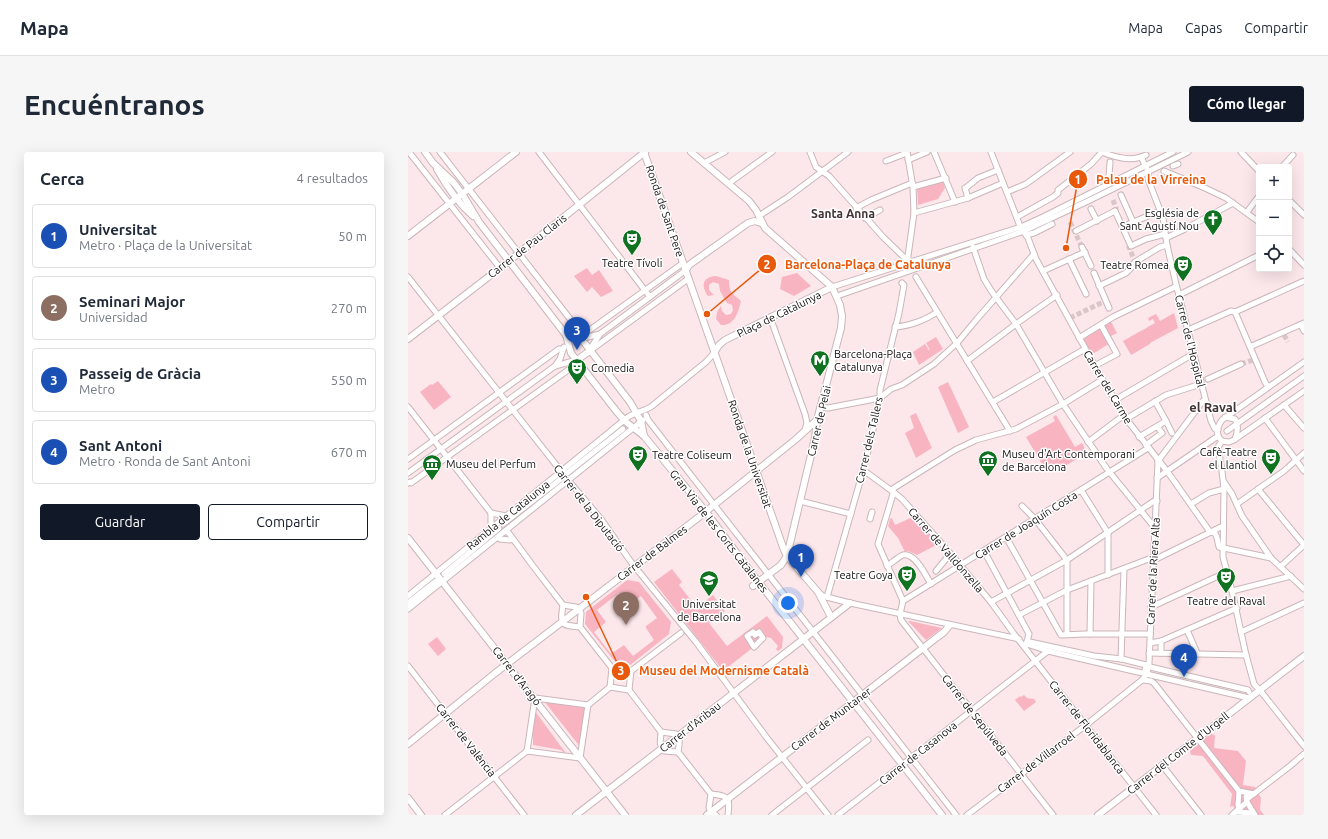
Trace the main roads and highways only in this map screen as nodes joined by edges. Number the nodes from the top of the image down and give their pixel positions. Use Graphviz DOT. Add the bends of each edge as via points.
graph roads {
  1 [pos="425,152"];
  2 [pos="516,152"];
  3 [pos="644,152"];
  4 [pos="691,152"];
  5 [pos="434,163"];
  6 [pos="462,194"];
  7 [pos="456,198"];
  8 [pos="478,220"];
  9 [pos="761,223"];
  10 [pos="408,236"];
  11 [pos="509,261"];
  12 [pos="686,266"];
  13 [pos="832,287"];
  14 [pos="566,335"];
  15 [pos="580,337"];
  16 [pos="408,339"];
  17 [pos="568,344"];
  18 [pos="591,350"];
  19 [pos="714,353"];
  20 [pos="576,362"];
  21 [pos="817,420"];
  22 [pos="644,436"];
  23 [pos="757,471"];
  24 [pos="706,512"];
  25 [pos="408,538"];
  26 [pos="787,556"];
  27 [pos="759,582"];
  28 [pos="753,586"];
  29 [pos="850,602"];
  30 [pos="830,617"];
  31 [pos="950,625"];
  32 [pos="804,639"];
  33 [pos="1304,656"];
  34 [pos="507,664"];
  35 [pos="854,702"];
  36 [pos="408,744"];
  37 [pos="607,791"];
  38 [pos="408,798"];
  39 [pos="711,814"];
  40 [pos="421,815"];
  41 [pos="576,815"];
  42 [pos="625,815"];
  43 [pos="942,815"];
  44 [pos="1098,815"];
  1 -- 5 [label="main road, Gran Via de les Corts Catalanes"];
  2 -- 6 [label="main road"];
  3 -- 11 [label="main road, Carrer de Pau Claris"];
  3 -- 12 [label="main road, Ronda de Sant Pere"];
  4 -- 9 [label="main road" via="749,201"];
  5 -- 6 [label="main road, Gran Via de les Corts Catalanes"];
  5 -- 7 [label="main road, Gran Via de les Corts Catalanes"];
  6 -- 7 [label="main road"];
  6 -- 8 [label="main road, Gran Via de les Corts Catalanes"];
  7 -- 8 [label="main road, Gran Via de les Corts Catalanes"];
  7 -- 10 [label="main road"];
  8 -- 11 [label="main road, Gran Via de les Corts Catalanes"];
  9 -- 12 [label="main road" via="748,223"];
  9 -- 13 [label="main road, Plaça de Catalunya"];
  11 -- 14 [label="main road, Gran Via de les Corts Catalanes"];
  11 -- 16 [label="main road, Carrer de Pau Claris"];
  12 -- 19 [label="main road" via="688,279"];
  13 -- 19 [label="main road, Plaça de Catalunya" via="722,342"];
  13 -- 21 [label="main road, Carrer de Pelai" via="840,305 841,325"];
  14 -- 15 [label="main road"];
  14 -- 17 [label="main road, Gran Via de les Corts Catalanes"];
  15 -- 17 [label="main road"];
  15 -- 18 [label="main road, Gran Via de les Corts Catalanes"];
  17 -- 20 [label="main road, Gran Via de les Corts Catalanes"];
  18 -- 20 [label="main road"];
  18 -- 22 [label="main road, Gran Via de les Corts Catalanes" via="630,402 641,421"];
  19 -- 23 [label="main road, Ronda de la Universitat"];
  20 -- 22 [label="main road, Gran Via de les Corts Catalanes" via="625,420"];
  21 -- 23 [label="main road, Carrer de Balmes"];
  21 -- 26 [label="main road, Carrer de Pelai"];
  22 -- 24 [label="main road, Gran Via de les Corts Catalanes"];
  23 -- 24 [label="main road, Carrer de Balmes"];
  23 -- 26 [label="main road, Ronda de la Universitat"];
  24 -- 27 [label="main road, Gran Via de les Corts Catalanes"];
  24 -- 34 [label="main road, Carrer de Balmes" via="634,566 580,611"];
  25 -- 34 [label="main road, Carrer d'Aragó" via="436,573 439,581"];
  26 -- 27 [label="main road" via="781,565"];
  26 -- 30 [label="main road" via="818,592"];
  27 -- 28 [label="main road"];
  27 -- 32 [label="main road, Gran Via de les Corts Catalanes"];
  29 -- 30 [label="main road, Carrer d'Aribau"];
  30 -- 32 [label="main road, Carrer d'Aribau"];
  31 -- 35 [label="main road, Carrer de Muntaner"];
  32 -- 35 [label="main road, Gran Via de les Corts Catalanes"];
  32 -- 37 [label="main road, Carrer d'Aribau"];
  33 -- 44 [label="main road, Carrer del Comte d'Urgell" via="1249,695"];
  34 -- 36 [label="main road, Carrer de Balmes"];
  34 -- 37 [label="main road, Carrer d'Aragó"];
  35 -- 39 [label="main road, Carrer de Muntaner" via="728,798"];
  35 -- 43 [label="main road, Gran Via de les Corts Catalanes"];
  37 -- 41 [label="main road, Carrer d'Aribau"];
  37 -- 42 [label="main road, Carrer d'Aragó"];
  38 -- 40 [label="main road"];
}
